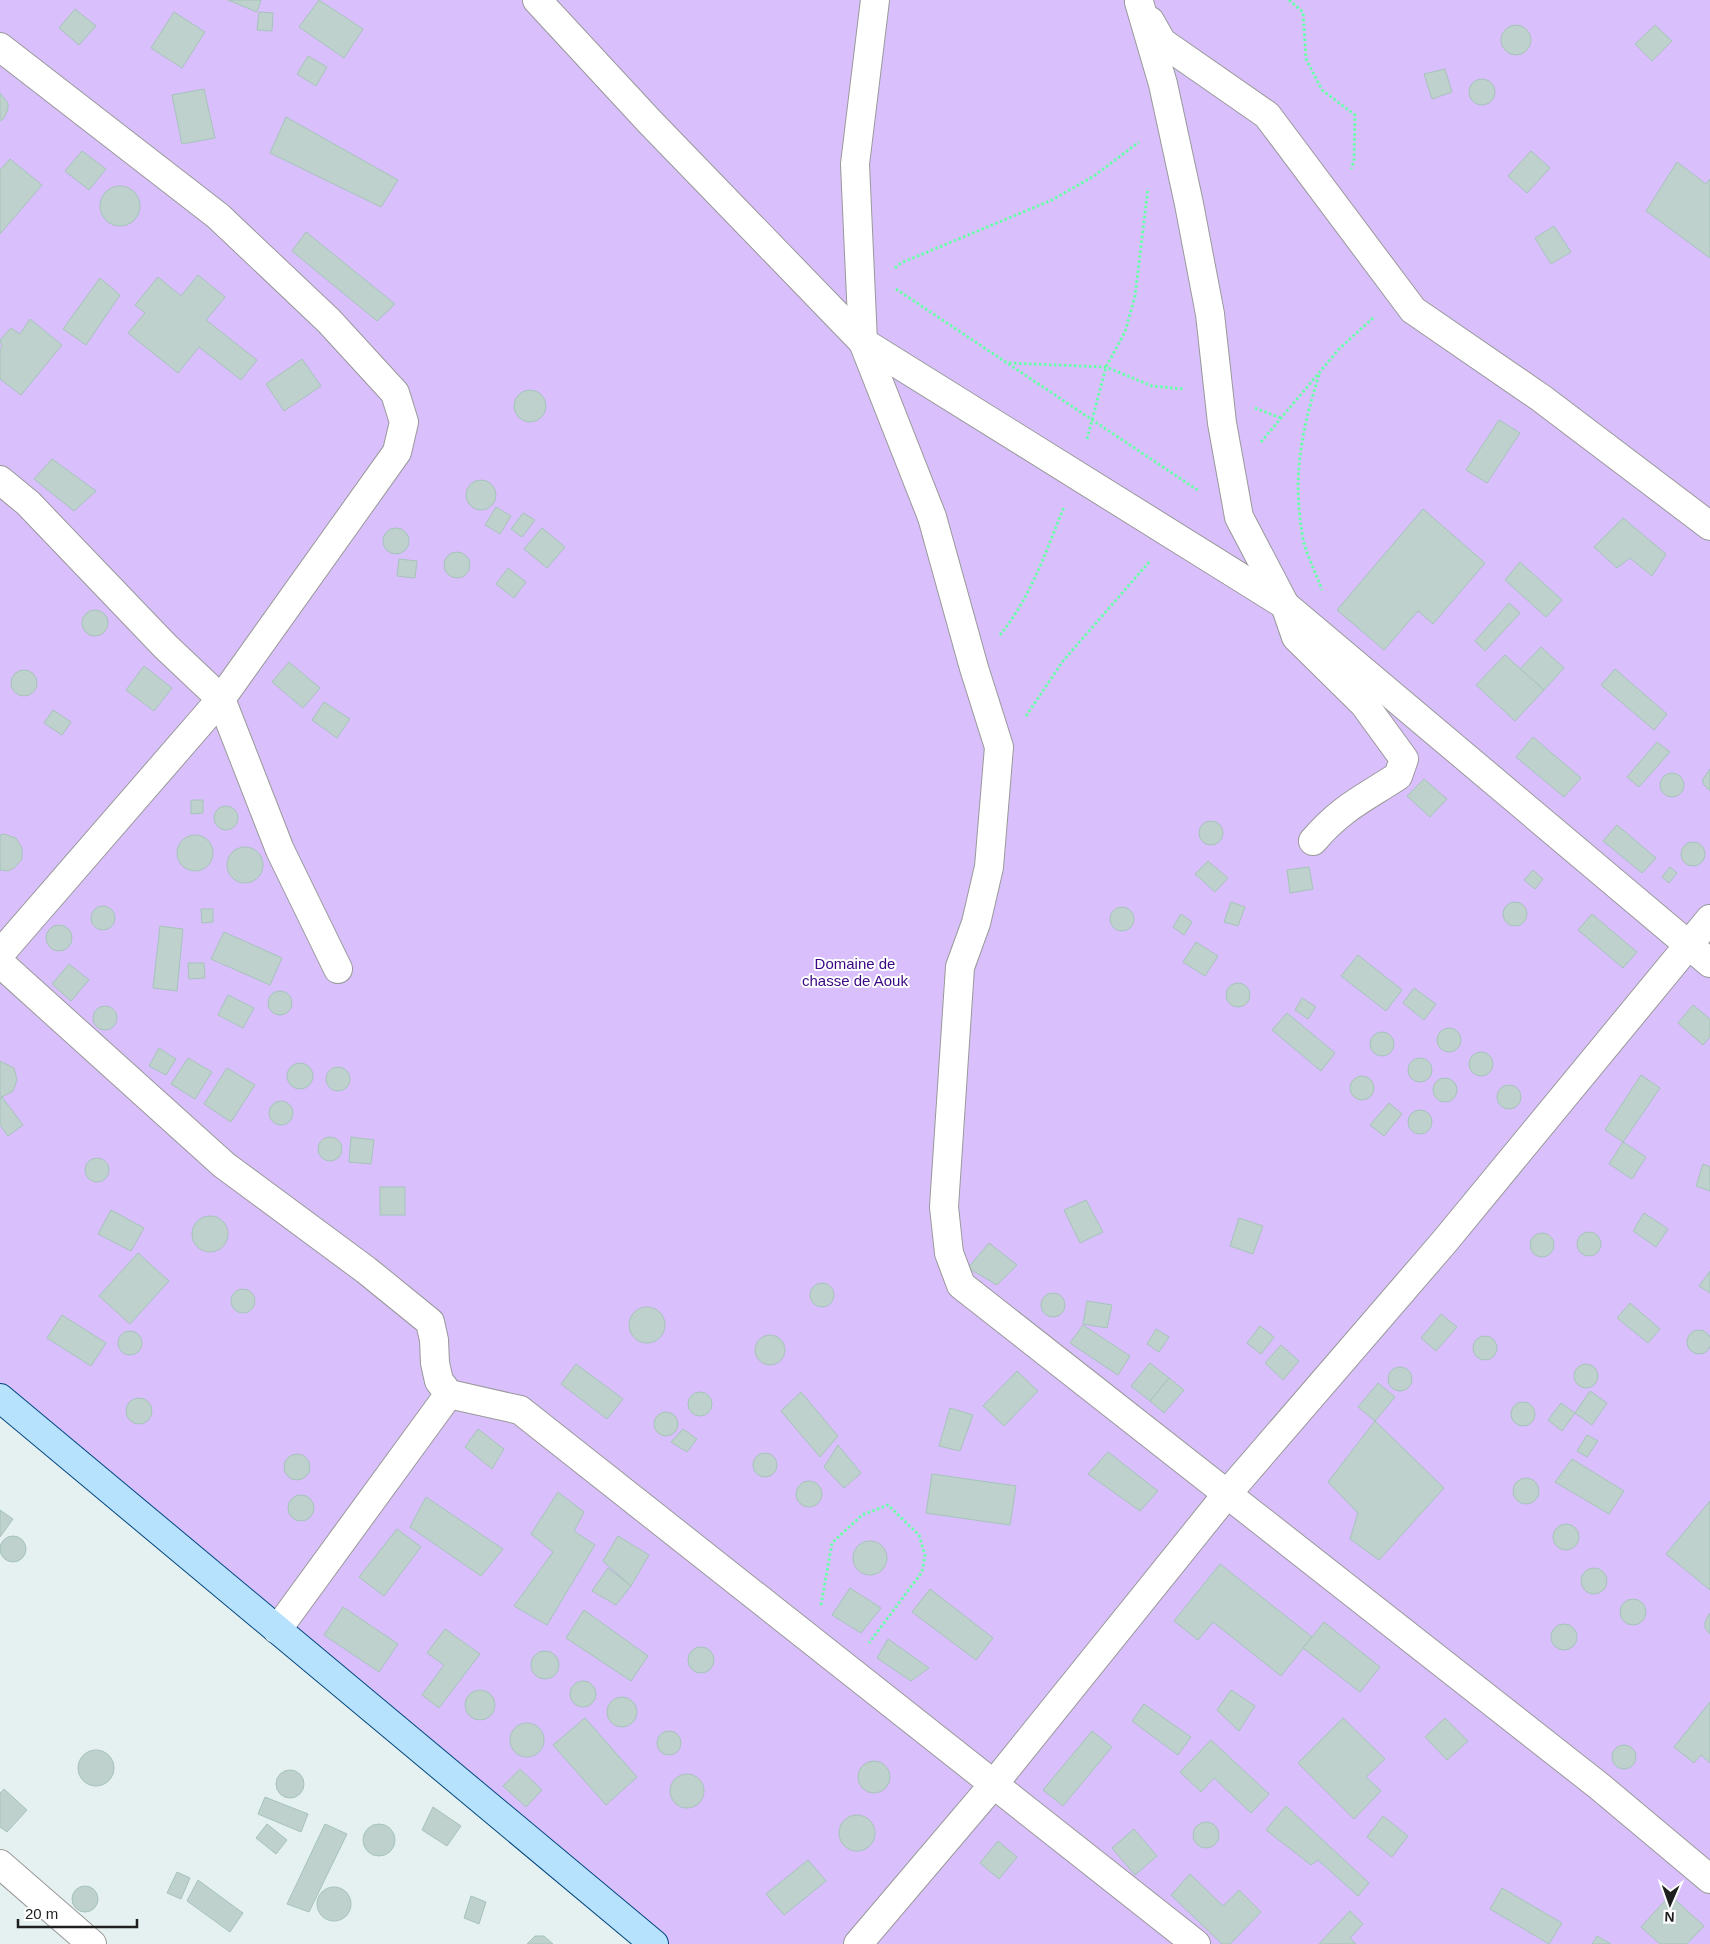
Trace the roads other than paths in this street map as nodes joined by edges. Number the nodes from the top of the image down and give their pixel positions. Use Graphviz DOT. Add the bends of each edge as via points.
graph roads {
  1 [pos="537,0"];
  2 [pos="875,0"];
  3 [pos="1139,1"];
  4 [pos="0,47"];
  5 [pos="863,342"];
  6 [pos="0,480"];
  7 [pos="1710,526"];
  8 [pos="1285,605"];
  9 [pos="221,699"];
  10 [pos="1313,841"];
  11 [pos="1710,919"];
  12 [pos="1689,945"];
  13 [pos="0,954"];
  14 [pos="0,963"];
  15 [pos="1710,963"];
  16 [pos="338,969"];
  17 [pos="449,1394"];
  18 [pos="0,1398"];
  19 [pos="1227,1494"];
  20 [pos="277,1630"];
  21 [pos="993,1785"];
  22 [pos="0,1864"];
  23 [pos="1710,1879"];
  24 [pos="92,1944"];
  25 [pos="654,1944"];
  26 [pos="858,1944"];
  27 [pos="1196,1944"];
  1 -- 5 [label="street"];
  2 -- 5 [label="street" via="855,164 870,273"];
  3 -- 7 [label="street" via="1162,42 1267,115 1413,310 1541,398"];
  3 -- 8 [label="street" via="1171,118 1210,314 1239,517"];
  4 -- 9 [label="street" via="218,216 329,321 396,393 404,422 397,452"];
  5 -- 8 [label="street"];
  5 -- 19 [label="street" via="932,517 999,747 989,867 976,924 960,968 944,1207 948,1253 961,1285"];
  6 -- 9 [label="street" via="28,503 165,646"];
  8 -- 10 [label="street" via="1296,637 1364,704 1404,759 1398,776 1351,804"];
  8 -- 12 [label="street"];
  9 -- 13 [label="street"];
  9 -- 16 [label="street" via="280,850"];
  11 -- 12 [label="street"];
  12 -- 15 [label="street"];
  12 -- 19 [label="street" via="1445,1241"];
  14 -- 17 [label="street" via="224,1164 430,1322 439,1381"];
  17 -- 20 [label="street"];
  17 -- 21 [label="street" via="520,1410"];
  18 -- 20 [label="street"];
  19 -- 21 [label="street"];
  19 -- 23 [label="street" via="1599,1786"];
  20 -- 25 [label="street"];
  21 -- 26 [label="street"];
  21 -- 27 [label="street"];
  22 -- 24 [label="street"];
}
